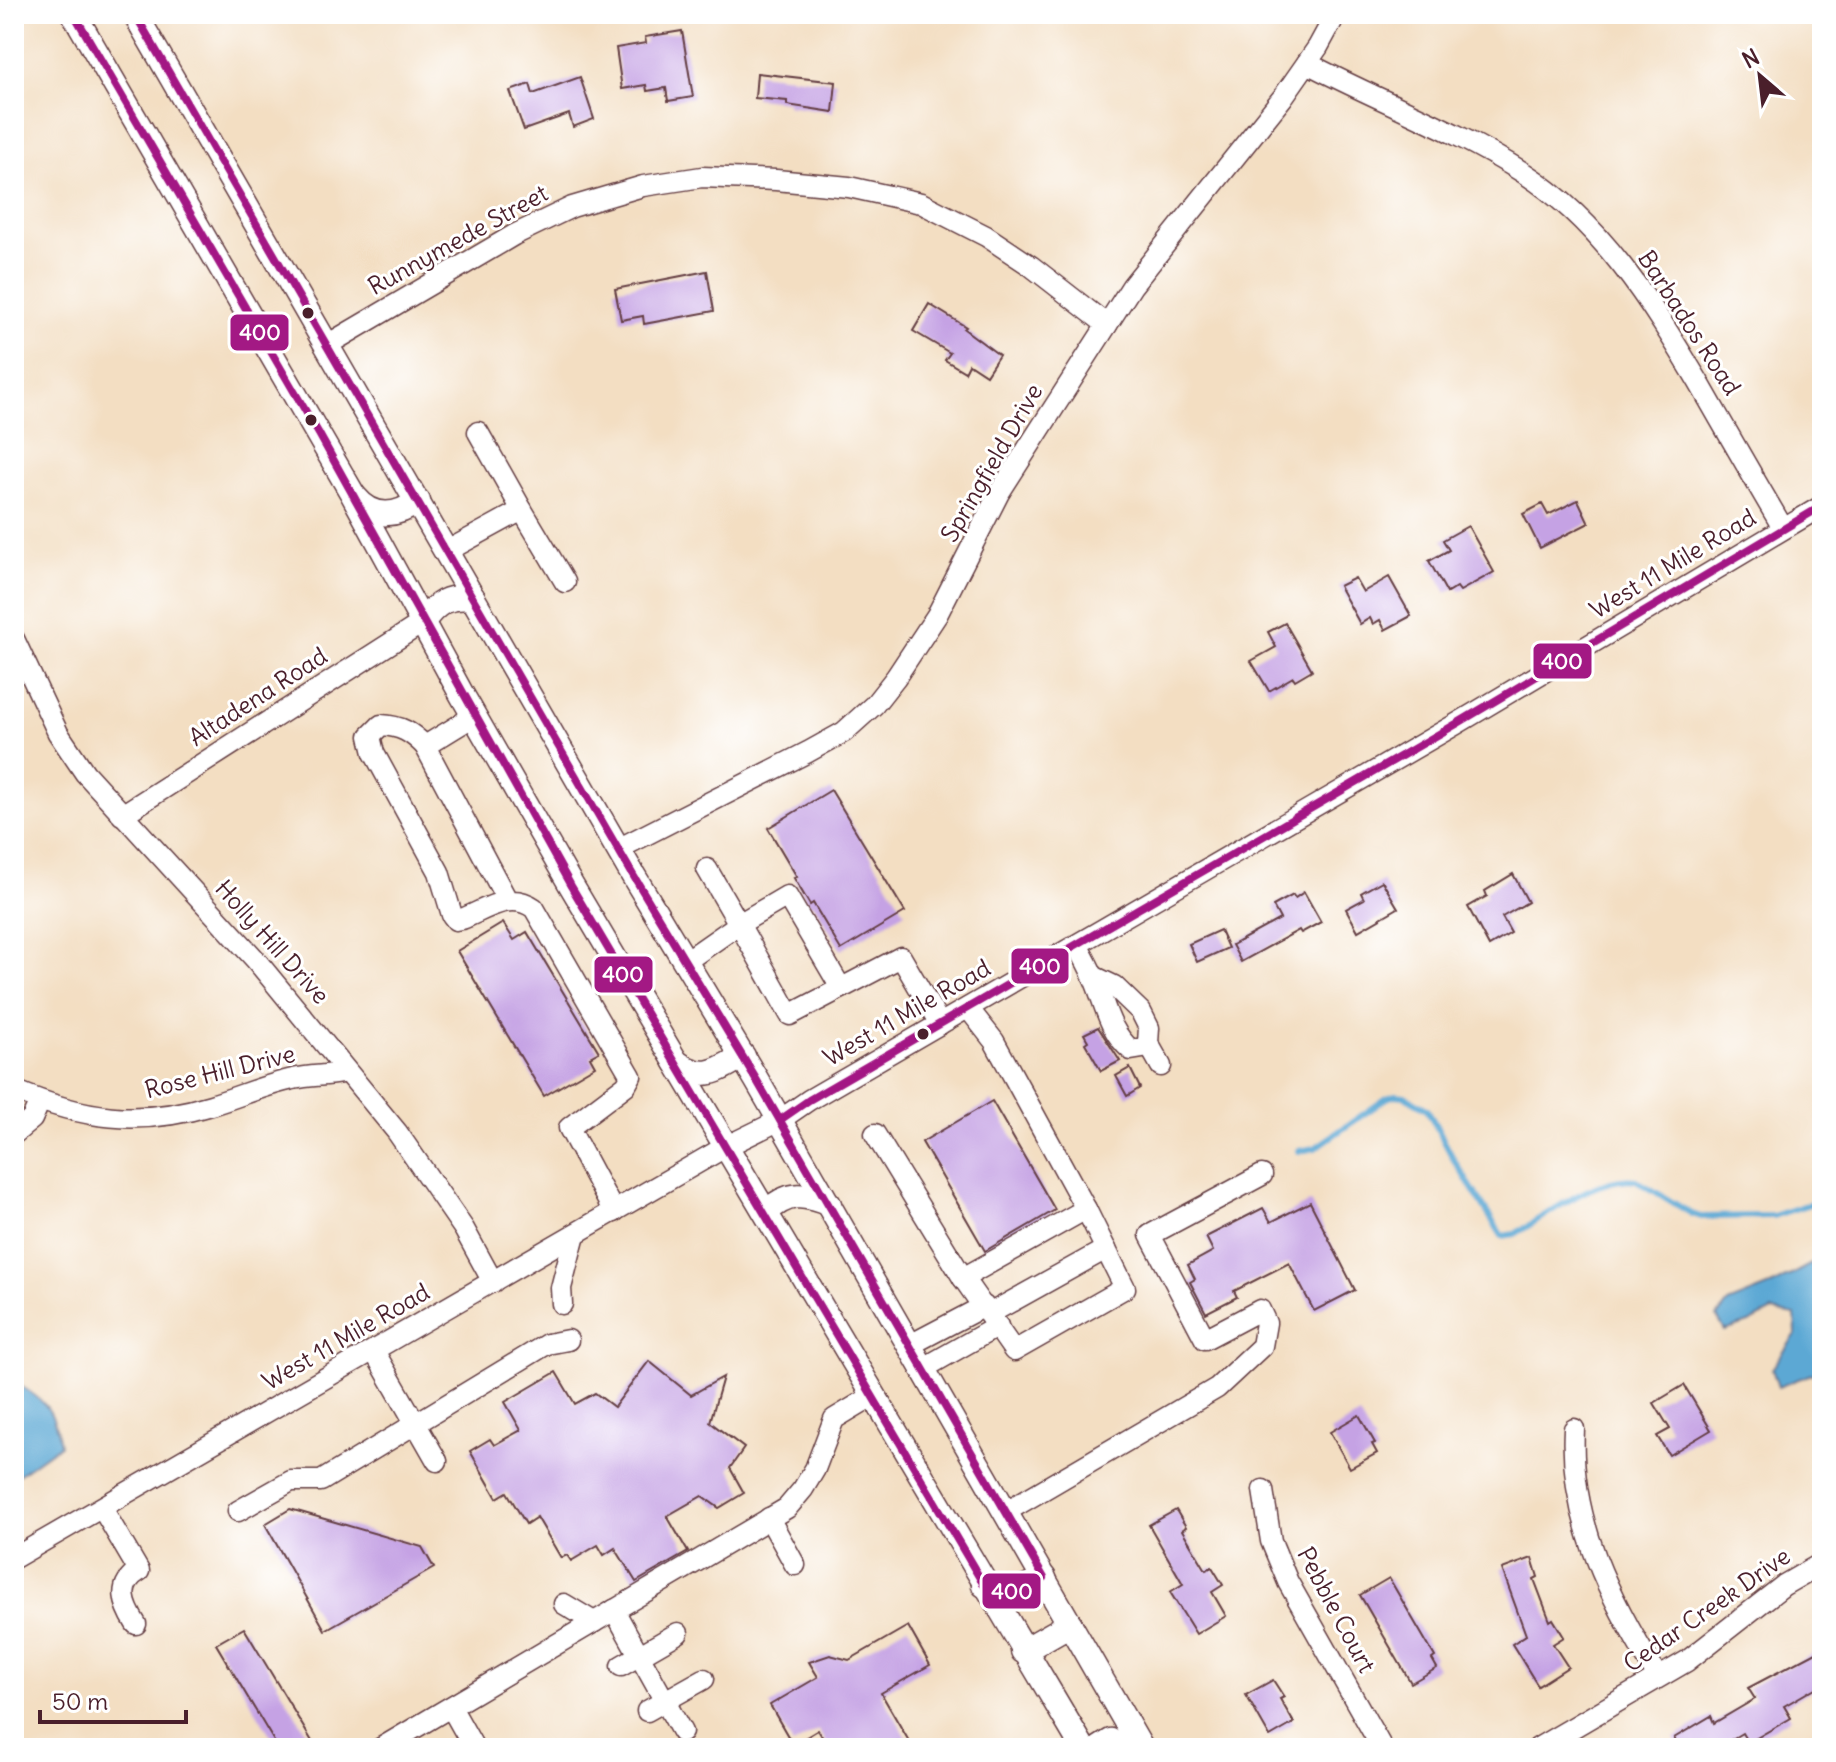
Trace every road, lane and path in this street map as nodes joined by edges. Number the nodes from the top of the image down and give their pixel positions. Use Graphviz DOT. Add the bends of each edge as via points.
graph roads {
  1 [pos="74,14"];
  2 [pos="135,14"];
  3 [pos="1336,14"];
  4 [pos="1307,63"];
  5 [pos="1107,325"];
  6 [pos="327,345"];
  7 [pos="478,432"];
  8 [pos="352,493"];
  9 [pos="418,501"];
  10 [pos="1822,506"];
  11 [pos="522,510"];
  12 [pos="1783,528"];
  13 [pos="447,551"];
  14 [pos="565,582"];
  15 [pos="473,598"];
  16 [pos="422,623"];
  17 [pos="14,639"];
  18 [pos="474,716"];
  19 [pos="425,746"];
  20 [pos="122,815"];
  21 [pos="618,849"];
  22 [pos="707,869"];
  23 [pos="507,900"];
  24 [pos="739,924"];
  25 [pos="1077,945"];
  26 [pos="686,961"];
  27 [pos="1093,976"];
  28 [pos="841,988"];
  29 [pos="968,1008"];
  30 [pos="940,1024"];
  31 [pos="1148,1043"];
  32 [pos="743,1056"];
  33 [pos="676,1062"];
  34 [pos="1161,1066"];
  35 [pos="347,1072"];
  36 [pos="14,1090"];
  37 [pos="40,1101"];
  38 [pos="780,1120"];
  39 [pos="14,1134"];
  40 [pos="875,1134"];
  41 [pos="725,1147"];
  42 [pos="1262,1175"];
  43 [pos="829,1204"];
  44 [pos="1086,1209"];
  45 [pos="614,1212"];
  46 [pos="766,1212"];
  47 [pos="575,1234"];
  48 [pos="1106,1249"];
  49 [pos="963,1278"];
  50 [pos="493,1282"];
  51 [pos="562,1304"];
  52 [pos="990,1315"];
  53 [pos="568,1340"];
  54 [pos="910,1345"];
  55 [pos="374,1351"];
  56 [pos="924,1368"];
  57 [pos="874,1395"];
  58 [pos="416,1423"];
  59 [pos="1574,1429"];
  60 [pos="437,1461"];
  61 [pos="1263,1490"];
  62 [pos="102,1508"];
  63 [pos="238,1511"];
  64 [pos="1005,1512"];
  65 [pos="769,1518"];
  66 [pos="14,1558"];
  67 [pos="1822,1563"];
  68 [pos="795,1565"];
  69 [pos="1044,1578"];
  70 [pos="984,1585"];
  71 [pos="564,1604"];
  72 [pos="614,1610"];
  73 [pos="594,1622"];
  74 [pos="136,1624"];
  75 [pos="1070,1624"];
  76 [pos="678,1633"];
  77 [pos="1023,1651"];
  78 [pos="640,1656"];
  79 [pos="621,1666"];
  80 [pos="1658,1677"];
  81 [pos="704,1679"];
  82 [pos="656,1706"];
  83 [pos="451,1707"];
  84 [pos="682,1732"];
  85 [pos="381,1748"];
  86 [pos="474,1748"];
  87 [pos="1083,1748"];
  88 [pos="1100,1748"];
  89 [pos="1122,1748"];
  90 [pos="1141,1748"];
  91 [pos="1382,1748"];
  92 [pos="1538,1748"];
  1 -- 8 [label="main road"];
  2 -- 6 [label="main road"];
  3 -- 4 [label="street, Springfield Drive"];
  4 -- 5 [label="street, Springfield Drive"];
  4 -- 12 [label="street, Barbados Road" via="1466,139 1526,174 1574,211 1655,309"];
  5 -- 6 [label="street, Runnymede Street" via="986,236 921,203 849,187 702,177 643,186 572,207 514,235"];
  5 -- 21 [label="street, Springfield Drive" via="999,493 937,615 874,705 844,732"];
  6 -- 9 [label="main road"];
  7 -- 11 [label="street"];
  8 -- 9 [label="main road" via="375,513 406,510"];
  8 -- 16 [label="main road"];
  9 -- 13 [label="main road"];
  10 -- 12 [label="street, West 11 Mile Road"];
  11 -- 13 [label="street"];
  11 -- 14 [label="street"];
  12 -- 25 [label="street, West 11 Mile Road"];
  13 -- 15 [label="main road"];
  15 -- 16 [label="main road" via="441,602"];
  15 -- 21 [label="main road"];
  16 -- 18 [label="main road"];
  16 -- 20 [label="street, Altadena Road"];
  17 -- 20 [label="street, Holly Hill Drive" via="58,733"];
  18 -- 19 [label="street"];
  18 -- 33 [label="main road"];
  19 -- 23 [label="street"];
  19 -- 23 [label="street" via="397,726 381,725 370,736 374,753 439,872 456,920"];
  20 -- 35 [label="street, Holly Hill Drive" via="255,959"];
  21 -- 26 [label="main road"];
  22 -- 24 [label="street"];
  23 -- 45 [label="street" via="523,900 534,908 631,1076 569,1128"];
  24 -- 26 [label="street"];
  24 -- 28 [label="street" via="790,1015"];
  24 -- 28 [label="street" via="787,896"];
  25 -- 27 [label="street"];
  25 -- 29 [label="street, West 11 Mile Road"];
  26 -- 32 [label="main road"];
  27 -- 31 [label="street" via="1114,986 1141,1012 1149,1028"];
  27 -- 31 [label="street" via="1122,1042 1131,1050"];
  28 -- 30 [label="street" via="901,957"];
  29 -- 30 [label="street, West 11 Mile Road"];
  29 -- 44 [label="street" via="994,1041"];
  30 -- 38 [label="street, West 11 Mile Road"];
  31 -- 34 [label="street"];
  32 -- 33 [label="main road" via="711,1073 699,1074"];
  32 -- 38 [label="main road"];
  33 -- 41 [label="main road"];
  35 -- 37 [label="street, Rose Hill Drive" via="292,1079 209,1106 137,1119 71,1111"];
  35 -- 50 [label="street, Holly Hill Drive" via="428,1174"];
  36 -- 37 [label="street, Rose Hill Drive"];
  37 -- 39 [label="street" via="32,1119"];
  38 -- 41 [label="street, West 11 Mile Road"];
  38 -- 43 [label="main road"];
  40 -- 49 [label="street"];
  41 -- 45 [label="street, West 11 Mile Road"];
  41 -- 46 [label="main road"];
  42 -- 64 [label="street" via="1150,1235 1205,1339 1260,1310 1266,1323 1262,1346 1217,1388"];
  43 -- 46 [label="main road" via="794,1196"];
  43 -- 54 [label="main road"];
  44 -- 48 [label="street"];
  44 -- 49 [label="street"];
  45 -- 47 [label="street, West 11 Mile Road"];
  46 -- 57 [label="main road"];
  47 -- 50 [label="street, West 11 Mile Road"];
  47 -- 51 [label="street"];
  48 -- 52 [label="street"];
  48 -- 52 [label="street" via="1125,1288 1014,1351"];
  49 -- 52 [label="street"];
  50 -- 55 [label="street, West 11 Mile Road"];
  52 -- 54 [label="street"];
  52 -- 56 [label="street"];
  53 -- 58 [label="street" via="547,1344"];
  54 -- 56 [label="main road"];
  55 -- 58 [label="street"];
  55 -- 62 [label="street, West 11 Mile Road"];
  56 -- 64 [label="main road"];
  57 -- 65 [label="street" via="834,1419 803,1489 787,1508"];
  57 -- 70 [label="main road"];
  58 -- 60 [label="street"];
  58 -- 63 [label="street" via="321,1481 291,1481"];
  59 -- 80 [label="street" via="1584,1528 1601,1573"];
  61 -- 91 [label="street, Pebble Court" via="1271,1541 1288,1582"];
  62 -- 66 [label="street, West 11 Mile Road"];
  62 -- 74 [label="street" via="139,1571 124,1587 123,1601"];
  64 -- 69 [label="main road"];
  65 -- 68 [label="street"];
  65 -- 72 [label="street"];
  67 -- 80 [label="street, Cedar Creek Drive"];
  69 -- 70 [label="main road" via="1014,1594"];
  69 -- 75 [label="main road"];
  70 -- 77 [label="main road"];
  71 -- 73 [label="street"];
  72 -- 73 [label="street"];
  72 -- 78 [label="street"];
  73 -- 83 [label="street"];
  75 -- 77 [label="main road"];
  75 -- 90 [label="main road"];
  76 -- 78 [label="street"];
  77 -- 87 [label="main road"];
  78 -- 79 [label="street"];
  78 -- 82 [label="street"];
  80 -- 92 [label="street, Cedar Creek Drive"];
  81 -- 82 [label="street"];
  82 -- 84 [label="street"];
  83 -- 85 [label="street"];
  83 -- 86 [label="street"];
  88 -- 89 [label="main road" via="1111,1741"];
}
